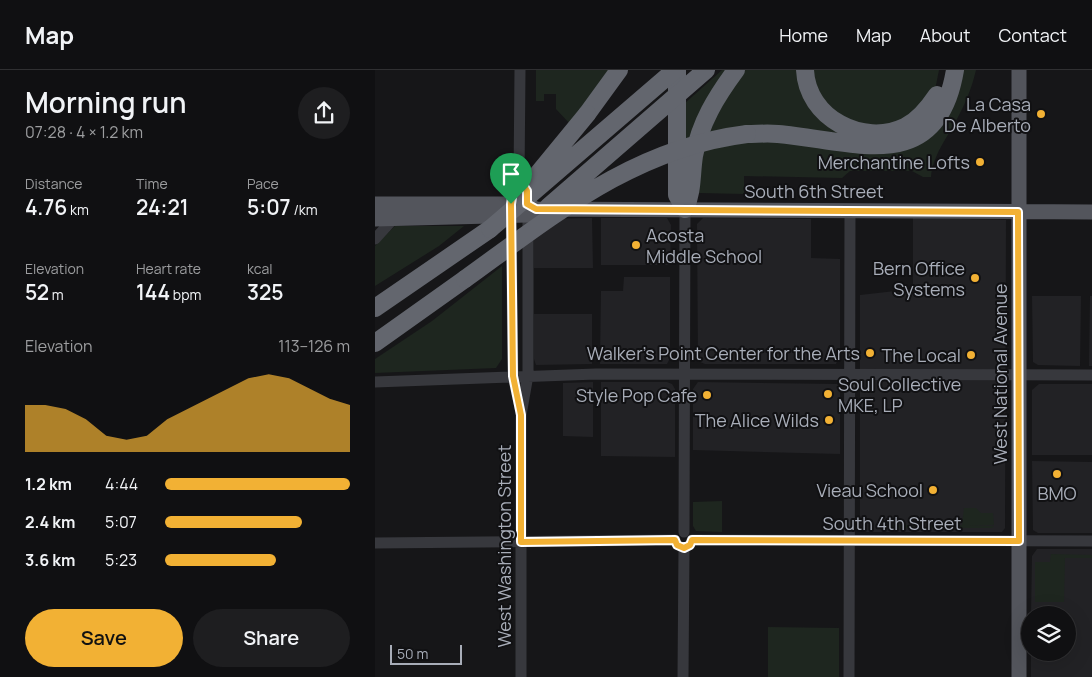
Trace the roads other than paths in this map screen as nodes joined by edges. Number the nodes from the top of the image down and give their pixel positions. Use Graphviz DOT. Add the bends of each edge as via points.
graph roads {
  1 [pos="520,70"];
  2 [pos="619,70"];
  3 [pos="676,70"];
  4 [pos="706,70"];
  5 [pos="736,70"];
  6 [pos="805,70"];
  7 [pos="943,70"];
  8 [pos="955,70"];
  9 [pos="1019,70"];
  10 [pos="519,179"];
  11 [pos="375,204"];
  12 [pos="423,204"];
  13 [pos="530,209"];
  14 [pos="685,209"];
  15 [pos="511,210"];
  16 [pos="850,210"];
  17 [pos="1018,212"];
  18 [pos="1092,212"];
  19 [pos="392,219"];
  20 [pos="375,220"];
  21 [pos="490,229"];
  22 [pos="375,239"];
  23 [pos="465,279"];
  24 [pos="375,308"];
  25 [pos="375,343"];
  26 [pos="684,374"];
  27 [pos="849,374"];
  28 [pos="1018,375"];
  29 [pos="1092,375"];
  30 [pos="513,376"];
  31 [pos="528,376"];
  32 [pos="375,382"];
  33 [pos="521,415"];
  34 [pos="684,540"];
  35 [pos="849,540"];
  36 [pos="1019,541"];
  37 [pos="521,542"];
  38 [pos="1092,542"];
  39 [pos="375,543"];
  40 [pos="521,677"];
  41 [pos="683,677"];
  42 [pos="849,677"];
  43 [pos="1019,677"];
  1 -- 10 [label="street, West Washington Street"];
  2 -- 21 [label="highway, bridge" via="587,114"];
  3 -- 14 [label="highway" via="677,195"];
  3 -- 21 [label="highway, bridge"];
  4 -- 23 [label="highway, bridge"];
  5 -- 14 [label="highway" via="703,121 694,157 691,195"];
  6 -- 7 [label="highway" via="809,90 825,114 841,126 860,133 882,134 905,127 925,112 939,92"];
  8 -- 23 [label="highway, bridge" via="947,103 915,138 896,145 872,147 777,134 747,134 687,146 613,177 581,196"];
  9 -- 17 [label="main road, West National Avenue"];
  10 -- 13 [label="street, West Washington Street" via="527,191"];
  10 -- 15 [label="street, West Washington Street" via="513,191"];
  11 -- 12 [label="main road, South 6th Street"];
  12 -- 15 [label="main road, South 6th Street"];
  12 -- 19 [label="street" via="408,207"];
  13 -- 14 [label="main road, South 6th Street"];
  13 -- 15 [label="main road, South 6th Street"];
  13 -- 31 [label="street, West Washington Street"];
  14 -- 16 [label="main road, South 6th Street"];
  14 -- 26 [label="street"];
  15 -- 19 [label="main road, South 6th Street"];
  15 -- 30 [label="street, West Washington Street"];
  16 -- 17 [label="main road, South 6th Street"];
  16 -- 27 [label="street"];
  17 -- 18 [label="main road, South 6th Street"];
  17 -- 28 [label="main road, West National Avenue"];
  19 -- 20 [label="main road, South 6th Street"];
  19 -- 22 [label="street"];
  21 -- 24 [label="highway"];
  23 -- 25 [label="highway"];
  26 -- 27 [label="street"];
  26 -- 31 [label="street"];
  26 -- 34 [label="street"];
  27 -- 28 [label="street"];
  27 -- 35 [label="street"];
  28 -- 29 [label="street"];
  28 -- 36 [label="main road, West National Avenue"];
  30 -- 31 [label="street"];
  30 -- 32 [label="street"];
  30 -- 33 [label="street, West Washington Street"];
  31 -- 33 [label="street, West Washington Street"];
  33 -- 37 [label="street, West Washington Street"];
  34 -- 35 [label="street, South 4th Street"];
  34 -- 37 [label="street, South 4th Street"];
  34 -- 41 [label="street"];
  35 -- 36 [label="street, South 4th Street"];
  35 -- 42 [label="street"];
  36 -- 38 [label="street, South 4th Street"];
  36 -- 43 [label="main road, West National Avenue"];
  37 -- 39 [label="street, South 4th Street"];
  37 -- 40 [label="street, West Washington Street"];
}
